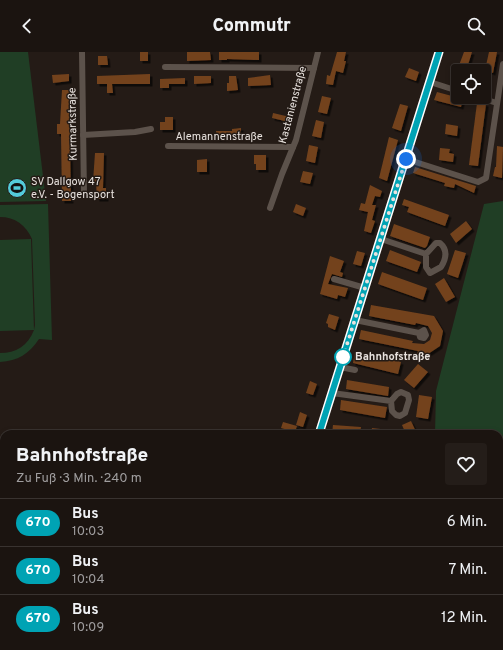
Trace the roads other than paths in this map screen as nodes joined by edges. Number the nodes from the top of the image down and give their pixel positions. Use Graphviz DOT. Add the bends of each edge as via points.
graph roads {
  1 [pos="82,52"];
  2 [pos="318,52"];
  3 [pos="439,52"];
  4 [pos="503,64"];
  5 [pos="165,67"];
  6 [pos="314,68"];
  7 [pos="430,82"];
  8 [pos="451,89"];
  9 [pos="491,102"];
  10 [pos="498,104"];
  11 [pos="151,129"];
  12 [pos="83,135"];
  13 [pos="168,146"];
  14 [pos="293,147"];
  15 [pos="406,159"];
  16 [pos="84,195"];
  17 [pos="270,208"];
  18 [pos="381,239"];
  19 [pos="426,254"];
  20 [pos="334,279"];
  21 [pos="365,288"];
  22 [pos="355,320"];
  23 [pos="418,333"];
  24 [pos="340,367"];
  25 [pos="355,370"];
  26 [pos="332,394"];
  27 [pos="391,401"];
  28 [pos="320,430"];
  1 -- 12 [label="street, Kurmarkstraße"];
  2 -- 6 [label="street, Kastanienstraße"];
  3 -- 7 [label="street"];
  4 -- 10 [label="street"];
  5 -- 6 [label="street"];
  6 -- 14 [label="street, Kastanienstraße"];
  7 -- 8 [label="street"];
  7 -- 15 [label="street"];
  9 -- 10 [label="street"];
  10 -- 15 [label="street" via="488,171 484,181 478,182"];
  11 -- 12 [label="street"];
  12 -- 16 [label="street, Kurmarkstraße"];
  13 -- 14 [label="street, Alemannenstraße"];
  14 -- 17 [label="street, Kastanienstraße"];
  15 -- 18 [label="street"];
  18 -- 19 [label="street"];
  18 -- 21 [label="street"];
  19 -- 19 [label="street" via="426,267 430,273 441,267 446,256 440,243 436,243"];
  20 -- 21 [label="street"];
  21 -- 22 [label="street"];
  22 -- 23 [label="street"];
  22 -- 24 [label="street"];
  24 -- 25 [label="street"];
  24 -- 26 [label="street"];
  26 -- 27 [label="street"];
  26 -- 28 [label="street"];
}
